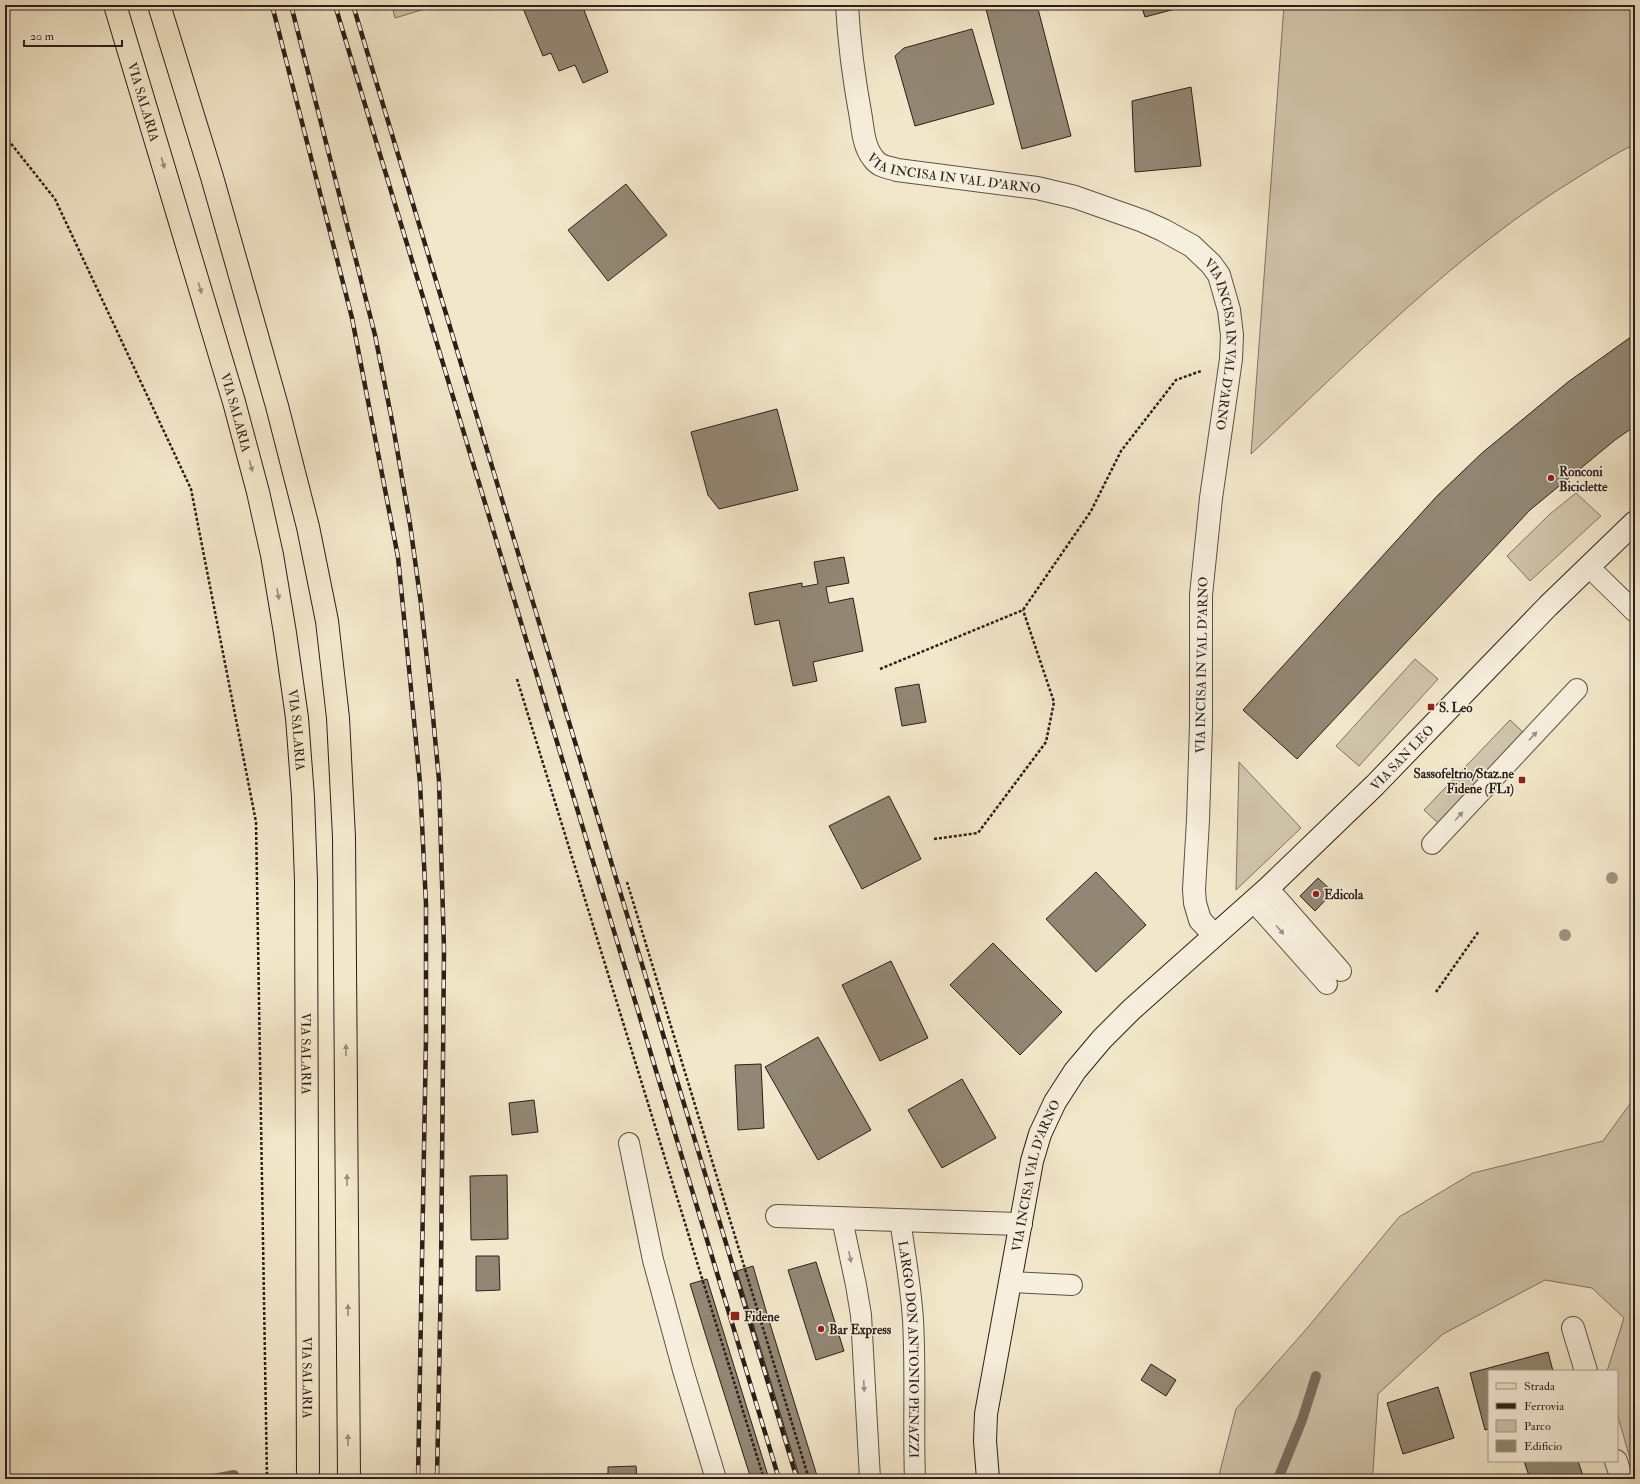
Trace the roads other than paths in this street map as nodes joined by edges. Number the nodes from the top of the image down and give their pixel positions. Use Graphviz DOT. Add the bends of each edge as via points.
graph roads {
  1 [pos="116,5"];
  2 [pos="159,5"];
  3 [pos="847,5"];
  4 [pos="1635,522"];
  5 [pos="1589,567"];
  6 [pos="1635,612"];
  7 [pos="1577,689"];
  8 [pos="1432,844"];
  9 [pos="1260,895"];
  10 [pos="1214,935"];
  11 [pos="1334,977"];
  12 [pos="629,1143"];
  13 [pos="777,1216"];
  14 [pos="842,1219"];
  15 [pos="900,1220"];
  16 [pos="1021,1224"];
  17 [pos="1010,1282"];
  18 [pos="1072,1285"];
  19 [pos="1573,1328"];
  20 [pos="1586,1370"];
  21 [pos="1616,1462"];
  22 [pos="308,1479"];
  23 [pos="349,1479"];
  24 [pos="716,1479"];
  25 [pos="870,1479"];
  26 [pos="915,1479"];
  27 [pos="988,1479"];
  28 [pos="1622,1479"];
  1 -- 22 [label="main road, VIA SALARIA, one-way" via="232,394 258,492 272,555 297,718 306,881"];
  23 -- 2 [label="main road, one-way" via="344,844 338,718 327,621 308,527 279,414 212,177"];
  3 -- 10 [label="street, VIA INCISA IN VAL D'ARNO" via="852,59 865,141 876,162 897,170 996,182 1075,197 1143,221 1186,243 1203,256 1219,275 1230,310 1232,336 1205,546 1200,618 1201,725 1194,890 1200,920"];
  4 -- 5 [label="street, VIA SAN LEO"];
  5 -- 6 [label="lane"];
  5 -- 9 [label="street, VIA SAN LEO" via="1375,785"];
  8 -- 7 [label="lane, one-way"];
  9 -- 10 [label="street, VIA SAN LEO"];
  9 -- 11 [label="lane"];
  10 -- 16 [label="street, VIA INCISA VAL D'ARNO" via="1102,1038 1065,1086 1046,1118 1038,1141"];
  12 -- 24 [label="lane" via="653,1260"];
  13 -- 14 [label="street"];
  14 -- 15 [label="street"];
  14 -- 25 [label="lane, one-way" via="860,1315"];
  15 -- 16 [label="street"];
  15 -- 26 [label="lane, LARGO DON ANTONIO PENAZZI" via="913,1321"];
  16 -- 17 [label="street, VIA INCISA VAL D'ARNO"];
  17 -- 18 [label="lane"];
  17 -- 27 [label="street, VIA INCISA VAL D'ARNO" via="986,1414"];
  19 -- 20 [label="street"];
  21 -- 28 [label="street"];
}
